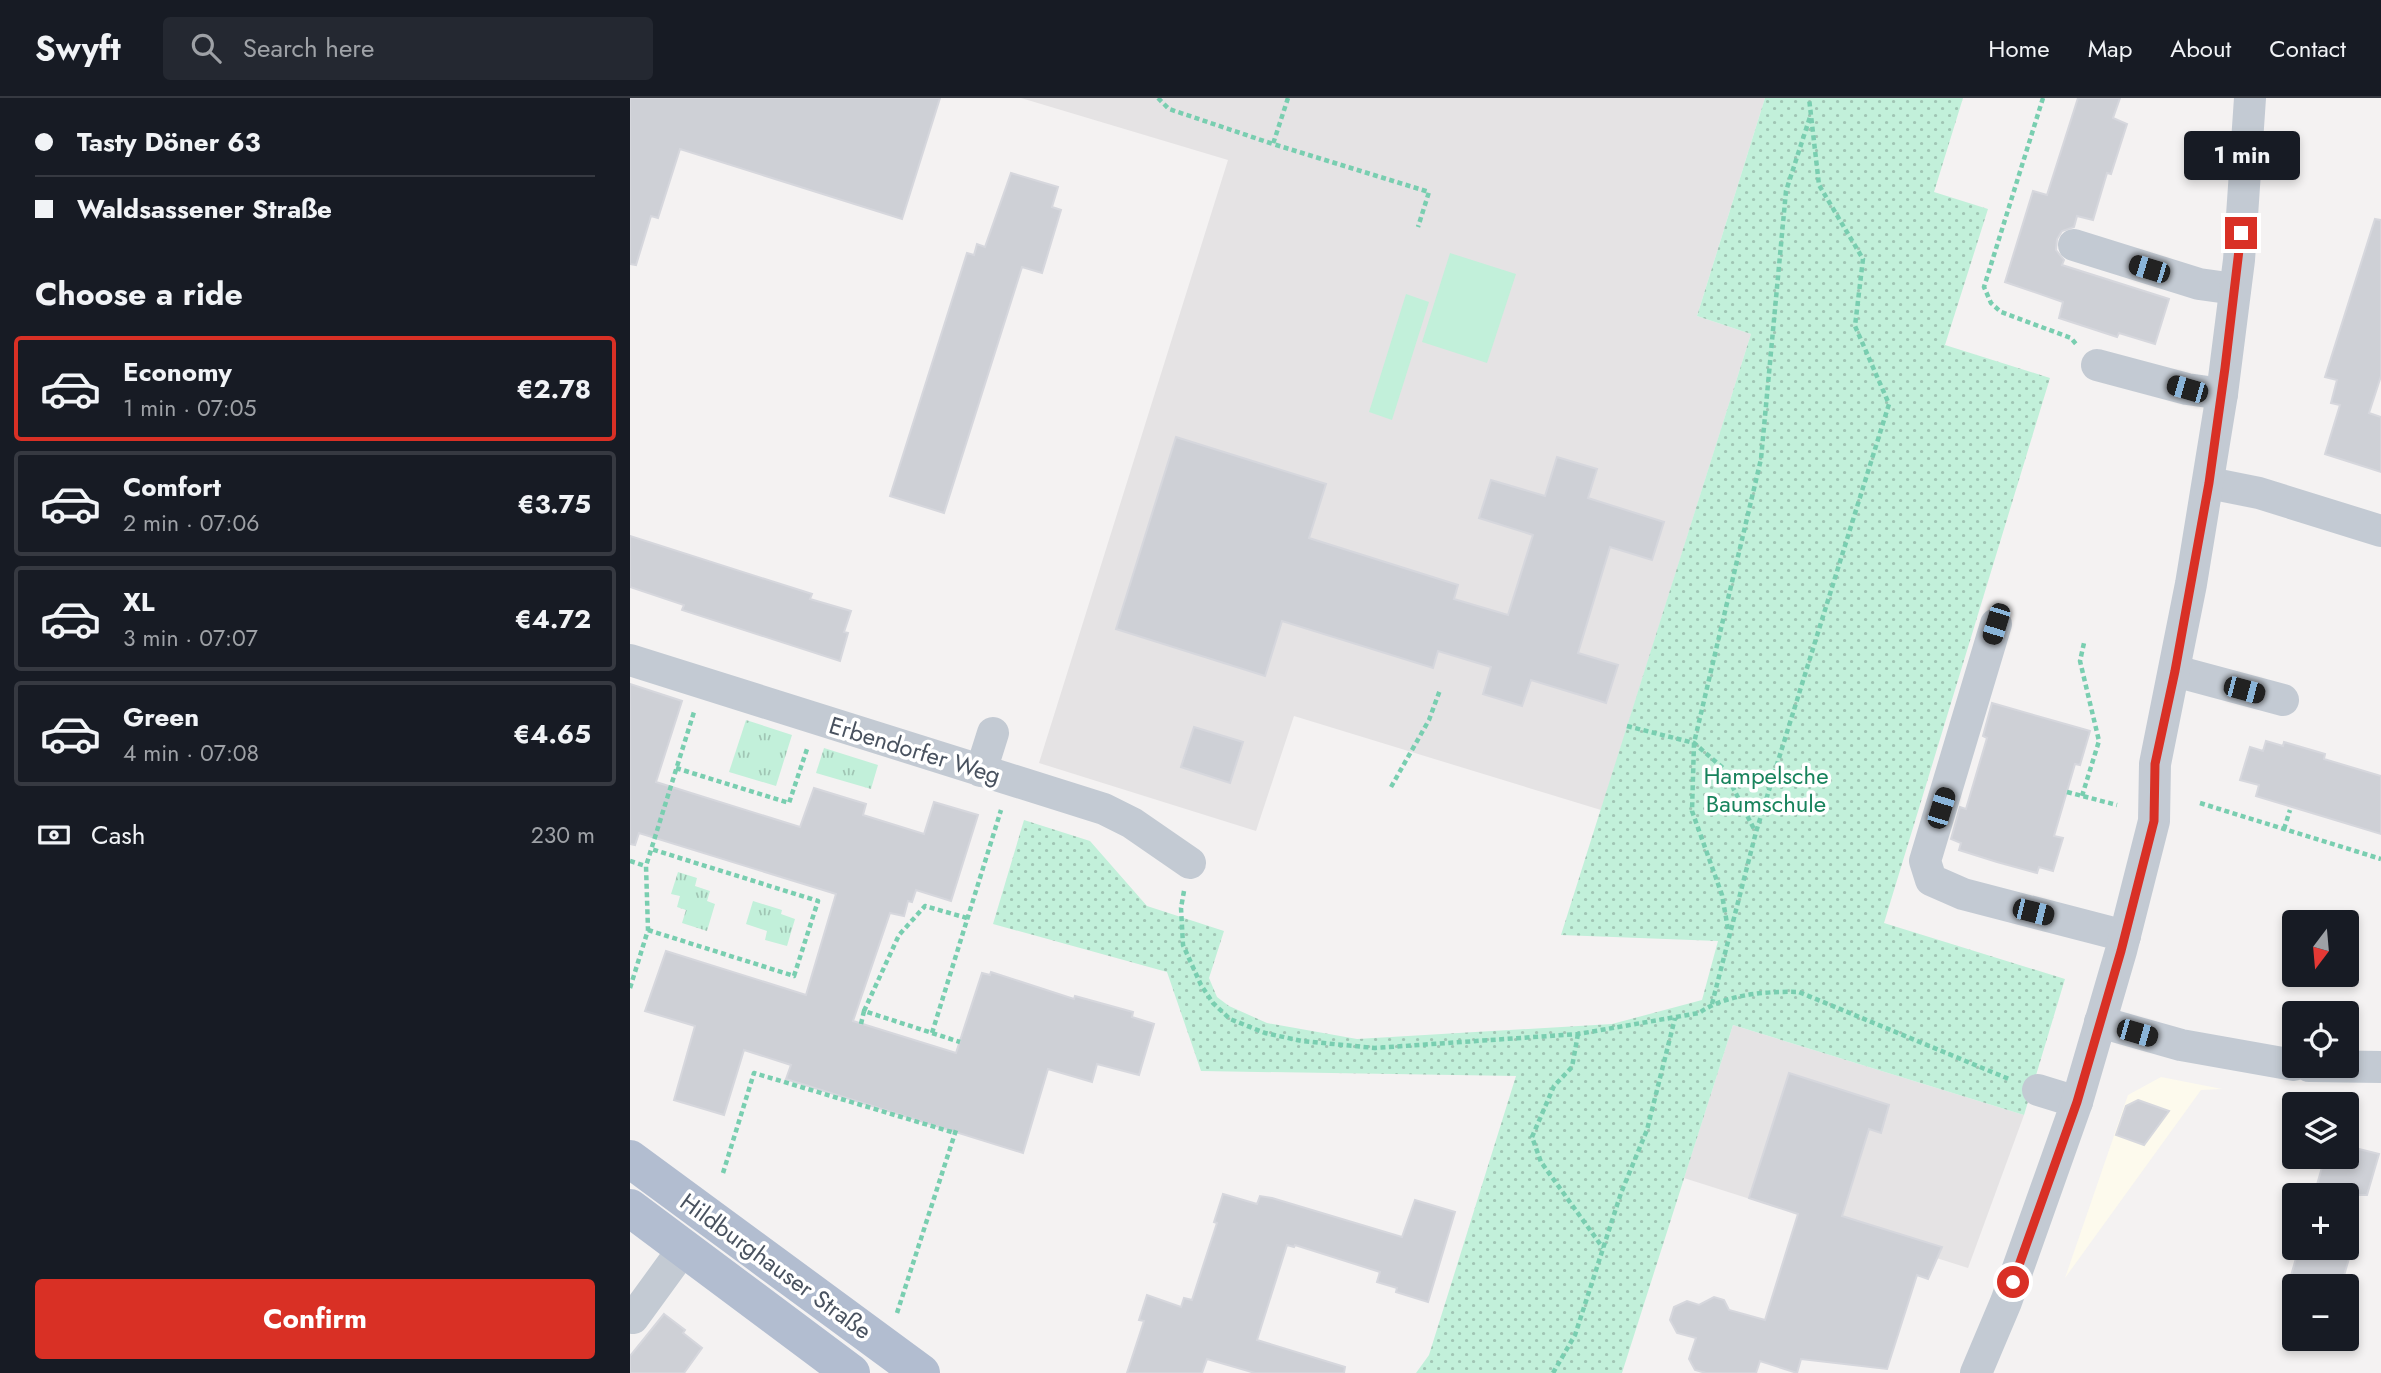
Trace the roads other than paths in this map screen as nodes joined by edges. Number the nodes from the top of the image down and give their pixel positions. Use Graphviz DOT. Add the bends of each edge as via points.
graph roads {
  1 [pos="2250,98"];
  2 [pos="2074,245"];
  3 [pos="2235,289"];
  4 [pos="2097,365"];
  5 [pos="2222,394"];
  6 [pos="2209,483"];
  7 [pos="2381,531"];
  8 [pos="1996,624"];
  9 [pos="630,660"];
  10 [pos="2175,671"];
  11 [pos="2283,700"];
  12 [pos="993,733"];
  13 [pos="981,771"];
  14 [pos="1189,863"];
  15 [pos="2125,936"];
  16 [pos="2100,1022"];
  17 [pos="2282,1063"];
  18 [pos="2359,1067"];
  19 [pos="2381,1067"];
  20 [pos="2038,1090"];
  21 [pos="2077,1102"];
  22 [pos="630,1159"];
  23 [pos="630,1208"];
  24 [pos="684,1248"];
  25 [pos="630,1316"];
  26 [pos="851,1373"];
  27 [pos="921,1373"];
  28 [pos="1976,1373"];
  1 -- 3 [label="street"];
  2 -- 3 [label="street" via="2199,284"];
  3 -- 5 [label="street"];
  4 -- 5 [label="street"];
  5 -- 6 [label="street"];
  6 -- 7 [label="street" via="2259,493"];
  6 -- 10 [label="street"];
  8 -- 15 [label="street" via="1925,861 1931,880 1964,894"];
  9 -- 13 [label="street, Erbendorfer Weg"];
  10 -- 11 [label="street"];
  10 -- 15 [label="street" via="2155,764 2154,821"];
  12 -- 13 [label="street"];
  13 -- 14 [label="street, Erbendorfer Weg" via="1104,809"];
  15 -- 16 [label="street"];
  16 -- 17 [label="street" via="2181,1045"];
  16 -- 21 [label="street"];
  18 -- 19 [label="street"];
  20 -- 21 [label="street"];
  21 -- 28 [label="street" via="2010,1292"];
  22 -- 27 [label="main road, Hildburghauser Straße"];
  23 -- 24 [label="main road, Hildburghauser Straße"];
  24 -- 25 [label="street" via="633,1318"];
  24 -- 26 [label="main road, Hildburghauser Straße"];
}
